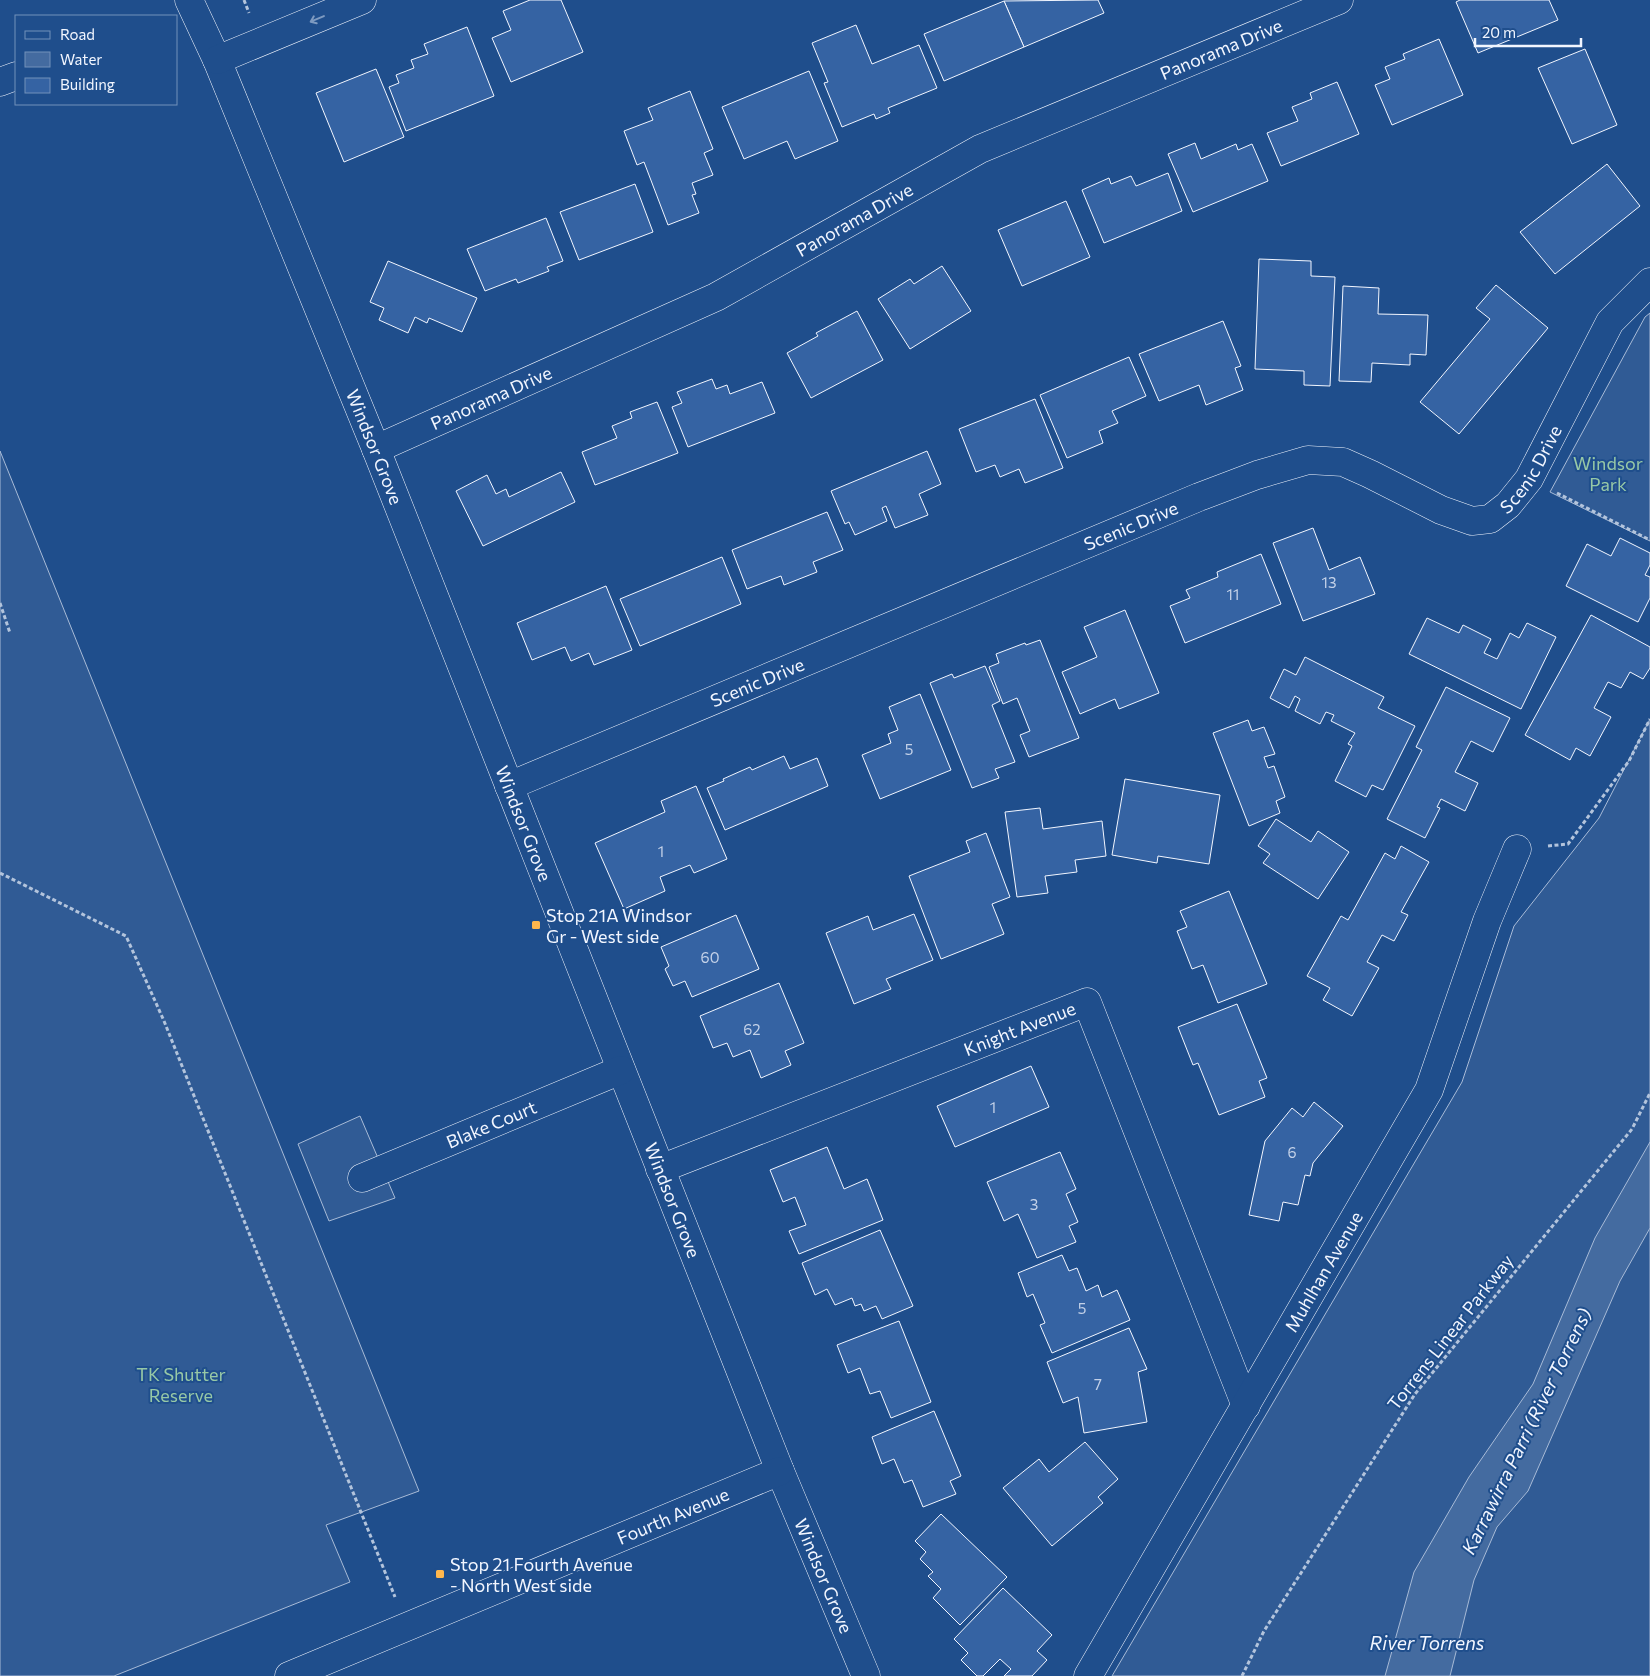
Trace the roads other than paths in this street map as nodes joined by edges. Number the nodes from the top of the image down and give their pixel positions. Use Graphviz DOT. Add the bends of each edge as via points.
graph roads {
  1 [pos="189,0"];
  2 [pos="362,0"];
  3 [pos="1339,0"];
  4 [pos="217,60"];
  5 [pos="15,76"];
  6 [pos="0,82"];
  7 [pos="1650,282"];
  8 [pos="376,449"];
  9 [pos="509,786"];
  10 [pos="1518,849"];
  11 [pos="621,1070"];
  12 [pos="660,1169"];
  13 [pos="362,1178"];
  14 [pos="1246,1406"];
  15 [pos="780,1470"];
  16 [pos="289,1676"];
  17 [pos="866,1676"];
  18 [pos="1088,1676"];
  1 -- 4 [label="street, Windsor Grove"];
  2 -- 4 [label="street, one-way"];
  3 -- 8 [label="street, Panorama Drive" via="980,149 716,297"];
  4 -- 8 [label="street, Windsor Grove"];
  5 -- 6 [label="street"];
  7 -- 9 [label="street, Scenic Drive" via="1610,322 1529,479 1508,505 1490,519 1472,521 1441,510 1343,462 1308,460 1281,467 1199,497"];
  8 -- 9 [label="street, Windsor Grove"];
  9 -- 11 [label="street, Windsor Grove"];
  10 -- 14 [label="street, Muhlhan Avenue" via="1487,921 1429,1090"];
  11 -- 12 [label="street, Windsor Grove"];
  11 -- 13 [label="street, Blake Court"];
  12 -- 14 [label="street, Knight Avenue" via="1087,1002"];
  12 -- 15 [label="street, Windsor Grove"];
  14 -- 18 [label="street, Muhlhan Avenue"];
  15 -- 16 [label="street, Fourth Avenue"];
  15 -- 17 [label="street, Windsor Grove"];
}
